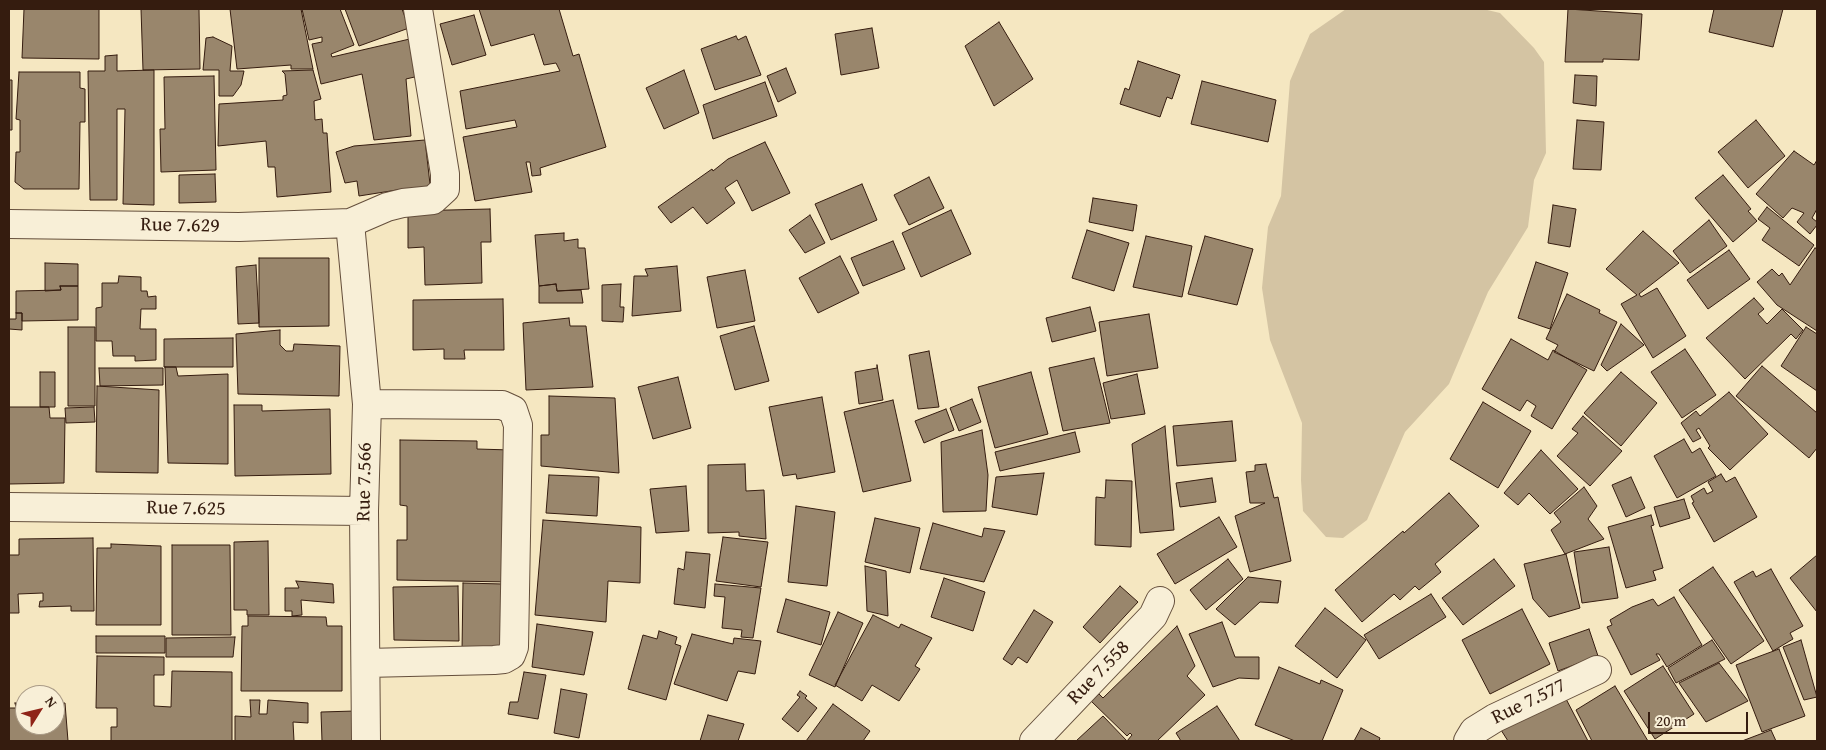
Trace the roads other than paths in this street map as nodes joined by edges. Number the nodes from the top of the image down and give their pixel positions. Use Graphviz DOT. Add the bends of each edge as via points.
graph roads {
  1 [pos="418,9"];
  2 [pos="350,223"];
  3 [pos="9,224"];
  4 [pos="367,404"];
  5 [pos="9,507"];
  6 [pos="364,511"];
  7 [pos="1160,602"];
  8 [pos="366,663"];
  9 [pos="1596,670"];
  10 [pos="366,741"];
  11 [pos="1034,741"];
  12 [pos="1468,741"];
  1 -- 2 [label="street" via="446,189 433,200 387,207"];
  2 -- 3 [label="street, Rue 7.629" via="239,227"];
  2 -- 4 [label="street, Rue 7.566"];
  4 -- 6 [label="street, Rue 7.566"];
  4 -- 8 [label="street" via="502,405 513,410 518,425 514,647 511,655 494,660"];
  5 -- 6 [label="street, Rue 7.625"];
  6 -- 8 [label="street, Rue 7.566"];
  7 -- 11 [label="street, Rue 7.558" via="1153,616"];
  8 -- 10 [label="street, Rue 7.566"];
  9 -- 12 [label="street, Rue 7.577" via="1495,718 1474,731"];
}
